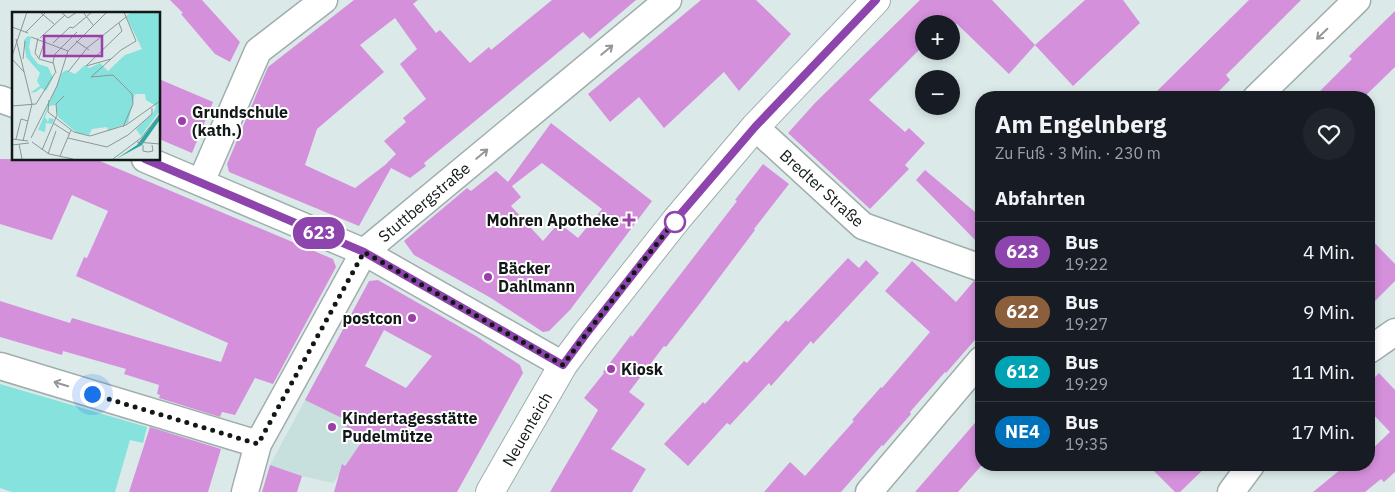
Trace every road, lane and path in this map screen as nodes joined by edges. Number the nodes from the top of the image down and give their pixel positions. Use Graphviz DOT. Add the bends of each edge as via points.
graph roads {
  1 [pos="324,0"];
  2 [pos="668,0"];
  3 [pos="875,0"];
  4 [pos="1357,0"];
  5 [pos="1263,91"];
  6 [pos="755,127"];
  7 [pos="147,160"];
  8 [pos="201,182"];
  9 [pos="364,252"];
  10 [pos="975,266"];
  11 [pos="1395,332"];
  12 [pos="1375,346"];
  13 [pos="563,365"];
  14 [pos="0,366"];
  15 [pos="975,367"];
  16 [pos="258,444"];
  17 [pos="1247,471"];
  18 [pos="244,492"];
  19 [pos="490,492"];
  20 [pos="869,492"];
  21 [pos="1231,492"];
  1 -- 8 [label="street" via="258,51"];
  9 -- 2 [label="street, Stuttbergstraße, one-way"];
  3 -- 6 [label="street, Neuenteich"];
  4 -- 5 [label="street, one-way"];
  6 -- 10 [label="street, Bredter Straße" via="863,226"];
  6 -- 13 [label="street, Neuenteich" via="677,218"];
  7 -- 8 [label="street"];
  8 -- 9 [label="street"];
  9 -- 13 [label="street"];
  9 -- 16 [label="street, Stuttbergstraße"];
  11 -- 12 [label="street"];
  13 -- 19 [label="street, Neuenteich"];
  16 -- 14 [label="street, one-way"];
  15 -- 20 [label="street"];
  16 -- 18 [label="street, Stuttbergstraße"];
  17 -- 21 [label="street"];
}
